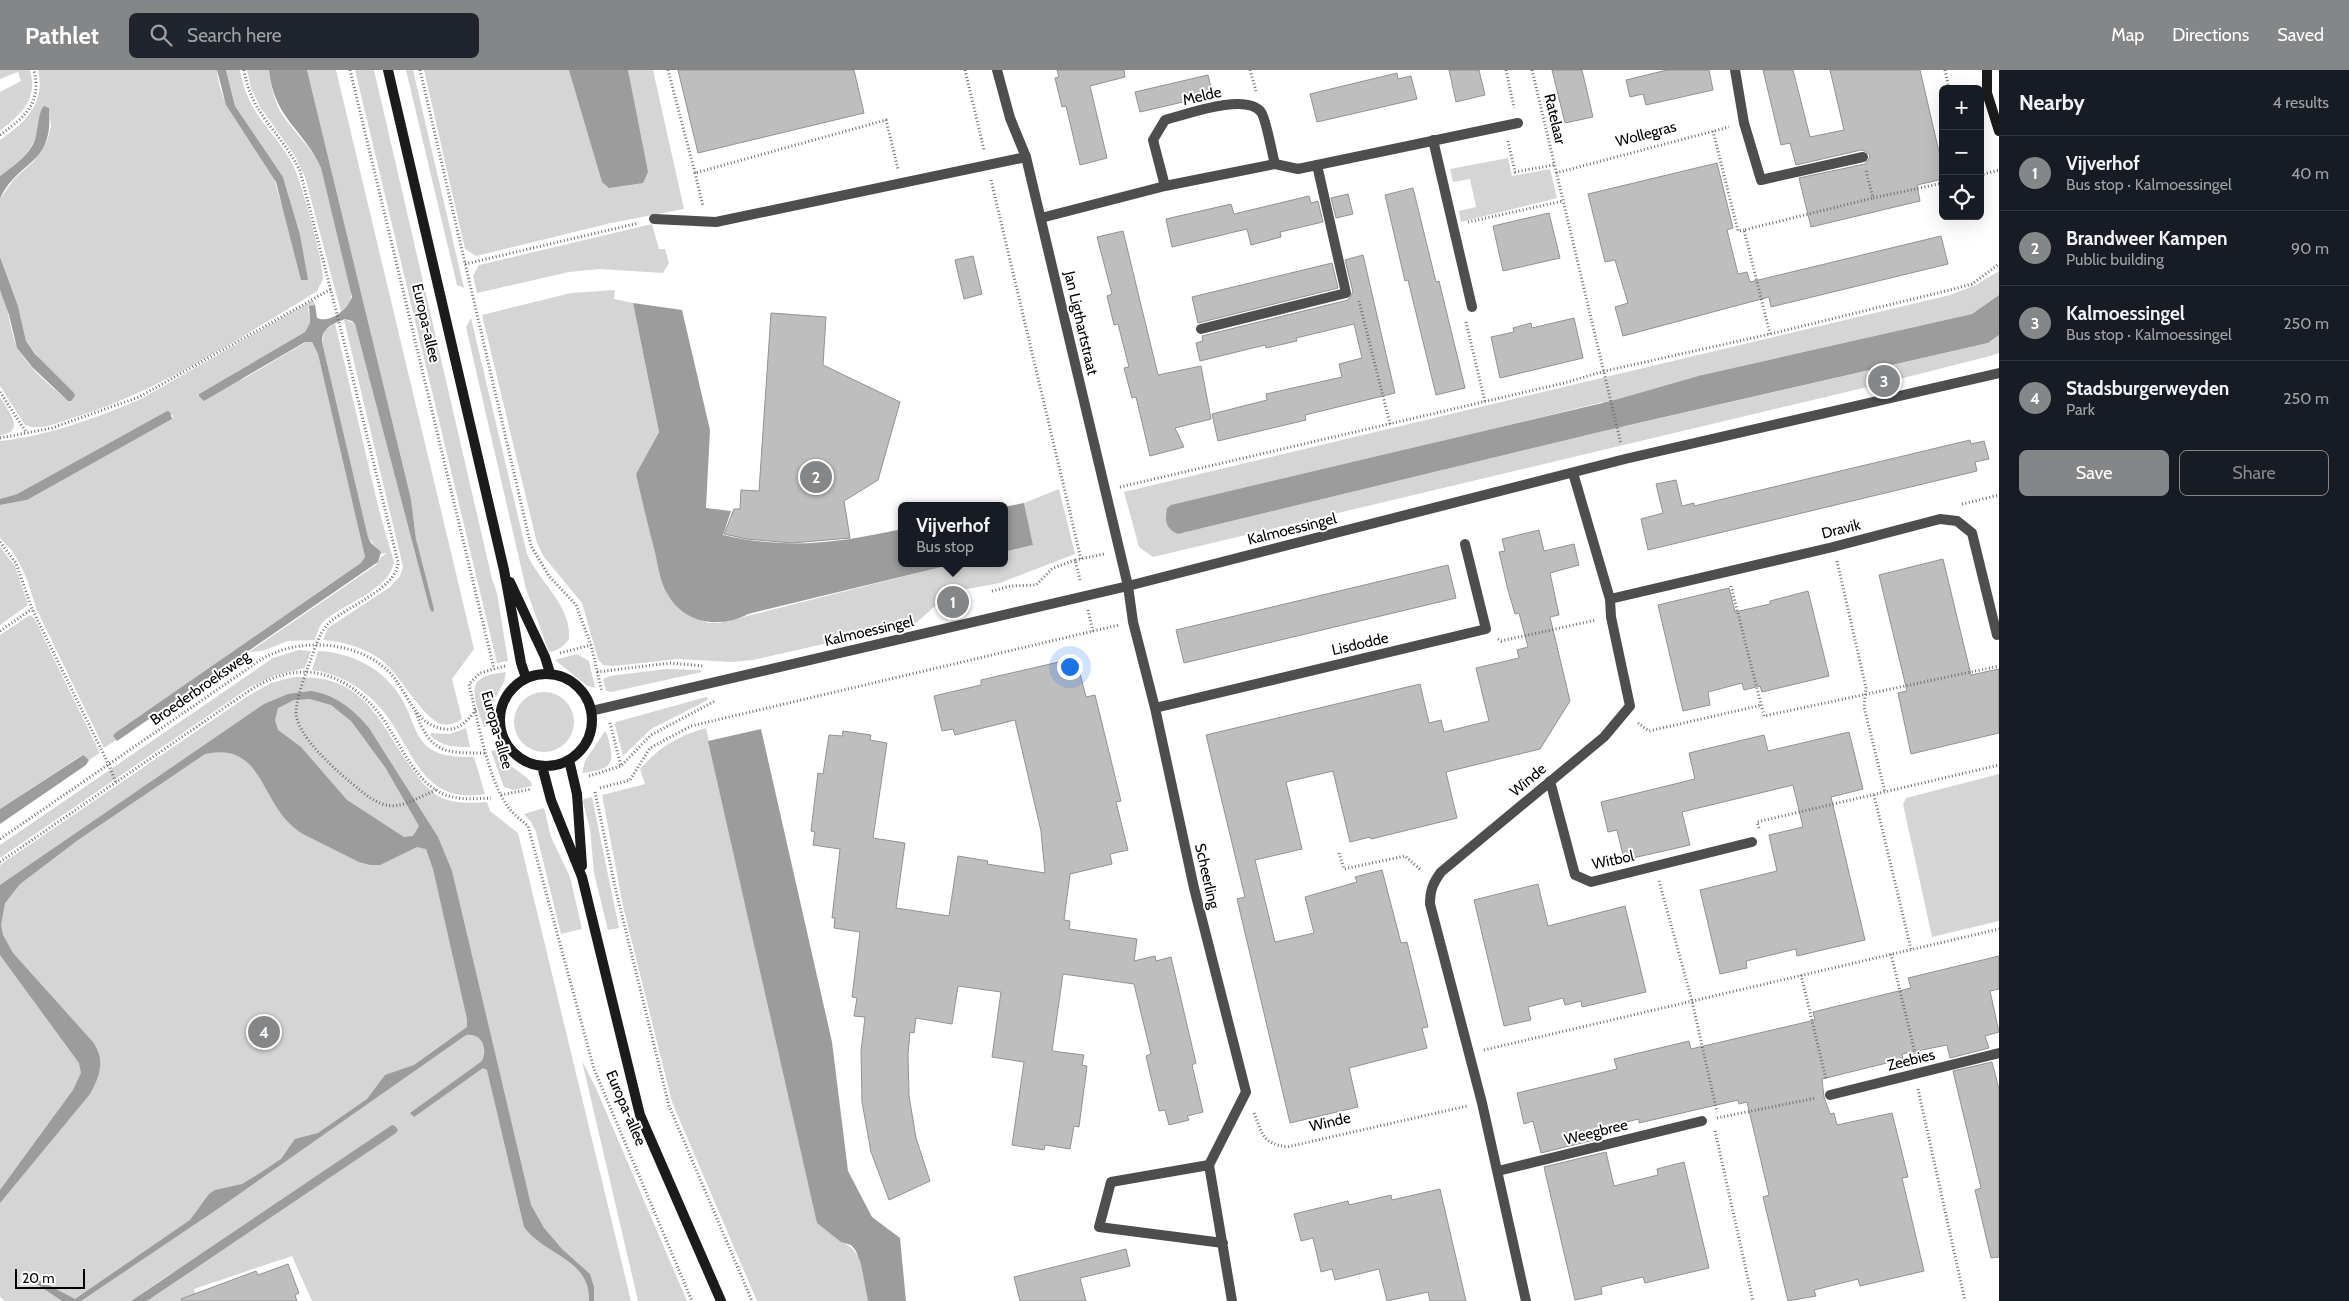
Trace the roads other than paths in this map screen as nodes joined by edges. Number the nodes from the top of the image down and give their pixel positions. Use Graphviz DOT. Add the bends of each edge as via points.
graph roads {
  1 [pos="388,70"];
  2 [pos="997,70"];
  3 [pos="1735,70"];
  4 [pos="1987,70"];
  5 [pos="1518,123"];
  6 [pos="1999,131"];
  7 [pos="1433,140"];
  8 [pos="1026,157"];
  9 [pos="1863,158"];
  10 [pos="1274,164"];
  11 [pos="1316,165"];
  12 [pos="1165,186"];
  13 [pos="1041,218"];
  14 [pos="654,219"];
  15 [pos="1472,307"];
  16 [pos="1201,329"];
  17 [pos="1999,373"];
  18 [pos="1573,474"];
  19 [pos="1465,544"];
  20 [pos="504,570"];
  21 [pos="1128,586"];
  22 [pos="1610,600"];
  23 [pos="1999,634"];
  24 [pos="550,673"];
  25 [pos="526,678"];
  26 [pos="1155,708"];
  27 [pos="591,711"];
  28 [pos="569,760"];
  29 [pos="542,766"];
  30 [pos="1550,782"];
  31 [pos="1752,842"];
  32 [pos="582,877"];
  33 [pos="1999,1053"];
  34 [pos="1830,1095"];
  35 [pos="1707,1120"];
  36 [pos="1209,1165"];
  37 [pos="1498,1171"];
  38 [pos="1223,1243"];
  39 [pos="721,1301"];
  40 [pos="1232,1301"];
  41 [pos="1526,1301"];
  1 -- 20 [label="main road, Europa-allee"];
  2 -- 8 [label="street, Jan Ligthartstraat" via="1010,118"];
  3 -- 9 [label="street" via="1744,123 1761,180"];
  4 -- 6 [label="main road" via="1987,94"];
  5 -- 7 [label="street"];
  7 -- 11 [label="street"];
  7 -- 15 [label="street"];
  8 -- 13 [label="street, Jan Ligthartstraat"];
  8 -- 14 [label="street" via="716,222"];
  10 -- 11 [label="street" via="1298,169"];
  10 -- 12 [label="street"];
  10 -- 12 [label="street, Melde" via="1261,112 1252,105 1225,105 1165,120 1153,140"];
  11 -- 16 [label="street" via="1346,293"];
  12 -- 13 [label="street"];
  13 -- 21 [label="street, Jan Ligthartstraat"];
  17 -- 18 [label="street, Kalmoessingel" via="1625,459"];
  18 -- 21 [label="street, Kalmoessingel"];
  18 -- 22 [label="street"];
  19 -- 26 [label="street, Lisdodde" via="1486,629"];
  20 -- 24 [label="main road, Europa-allee"];
  20 -- 25 [label="main road, Europa-allee"];
  21 -- 26 [label="street, Scheerling" via="1133,622"];
  21 -- 27 [label="street, Kalmoessingel"];
  22 -- 23 [label="street, Dravik" via="1940,519 1957,521 1972,533"];
  22 -- 30 [label="street, Winde" via="1630,706 1604,737"];
  24 -- 25 [label="main road"];
  24 -- 27 [label="main road" via="568,679 582,691"];
  25 -- 29 [label="main road" via="510,690 501,708 500,728 508,747 523,760"];
  26 -- 36 [label="street, Scheerling" via="1194,888 1246,1092"];
  27 -- 28 [label="main road" via="592,728 584,746"];
  28 -- 29 [label="main road"];
  28 -- 32 [label="main road, Europa-allee" via="577,794"];
  29 -- 32 [label="main road, Europa-allee"];
  30 -- 31 [label="street, Witbol" via="1575,874 1591,882"];
  30 -- 37 [label="street, Winde" via="1441,872 1433,882 1430,904"];
  32 -- 39 [label="main road, Europa-allee" via="640,1115"];
  33 -- 34 [label="street, Zeebies"];
  35 -- 37 [label="street, Weegbree"];
  36 -- 38 [label="street"];
  36 -- 38 [label="street" via="1111,1182 1099,1227"];
  37 -- 41 [label="street"];
  38 -- 40 [label="street"];
}
